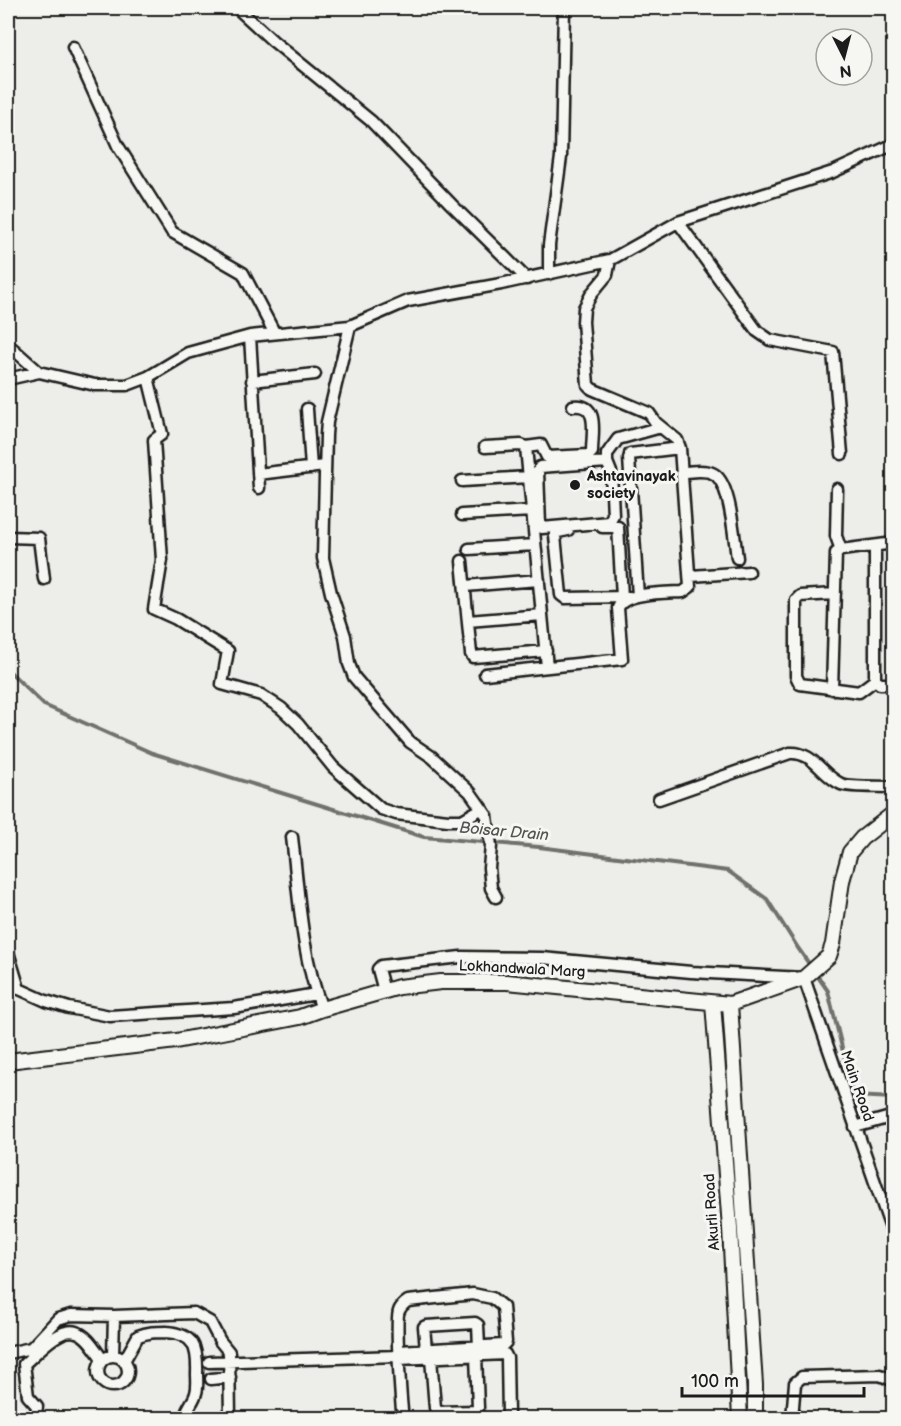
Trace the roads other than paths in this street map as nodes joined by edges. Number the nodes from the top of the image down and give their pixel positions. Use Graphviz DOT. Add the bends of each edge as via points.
graph roads {
  1 [pos="237,8"];
  2 [pos="564,8"];
  3 [pos="73,47"];
  4 [pos="894,144"];
  5 [pos="678,222"];
  6 [pos="610,260"];
  7 [pos="549,274"];
  8 [pos="527,279"];
  9 [pos="350,326"];
  10 [pos="274,332"];
  11 [pos="250,336"];
  12 [pos="8,347"];
  13 [pos="39,372"];
  14 [pos="315,374"];
  15 [pos="148,377"];
  16 [pos="8,379"];
  17 [pos="252,381"];
  18 [pos="573,406"];
  19 [pos="307,409"];
  20 [pos="661,427"];
  21 [pos="326,435"];
  22 [pos="309,437"];
  23 [pos="485,447"];
  24 [pos="526,447"];
  25 [pos="680,448"];
  26 [pos="609,450"];
  27 [pos="592,452"];
  28 [pos="842,454"];
  29 [pos="607,462"];
  30 [pos="324,466"];
  31 [pos="311,468"];
  32 [pos="683,472"];
  33 [pos="258,474"];
  34 [pos="528,477"];
  35 [pos="462,481"];
  36 [pos="259,488"];
  37 [pos="837,489"];
  38 [pos="532,511"];
  39 [pos="462,515"];
  40 [pos="8,537"];
  41 [pos="894,543"];
  42 [pos="535,545"];
  43 [pos="875,546"];
  44 [pos="469,549"];
  45 [pos="841,550"];
  46 [pos="737,558"];
  47 [pos="462,561"];
  48 [pos="749,572"];
  49 [pos="691,576"];
  50 [pos="44,579"];
  51 [pos="539,580"];
  52 [pos="465,585"];
  53 [pos="835,594"];
  54 [pos="630,596"];
  55 [pos="542,615"];
  56 [pos="468,621"];
  57 [pos="546,651"];
  58 [pos="547,667"];
  59 [pos="485,674"];
  60 [pos="875,680"];
  61 [pos="894,684"];
  62 [pos="832,689"];
  63 [pos="894,787"];
  64 [pos="659,799"];
  65 [pos="484,813"];
  66 [pos="894,813"];
  67 [pos="292,837"];
  68 [pos="496,897"];
  69 [pos="8,951"];
  70 [pos="806,977"];
  71 [pos="8,984"];
  72 [pos="19,989"];
  73 [pos="384,991"];
  74 [pos="316,994"];
  75 [pos="713,1003"];
  76 [pos="730,1004"];
  77 [pos="322,1009"];
  78 [pos="8,1061"];
  79 [pos="894,1116"];
  80 [pos="855,1127"];
  81 [pos="893,1236"];
  82 [pos="114,1316"];
  83 [pos="478,1351"];
  84 [pos="428,1353"];
  85 [pos="399,1355"];
  86 [pos="9,1356"];
  87 [pos="108,1358"];
  88 [pos="230,1360"];
  89 [pos="123,1361"];
  90 [pos="209,1362"];
  91 [pos="230,1377"];
  92 [pos="211,1379"];
  93 [pos="894,1381"];
  94 [pos="755,1385"];
  95 [pos="739,1386"];
  96 [pos="36,1419"];
  97 [pos="186,1419"];
  98 [pos="230,1419"];
  99 [pos="403,1419"];
  100 [pos="506,1419"];
  101 [pos="740,1419"];
  102 [pos="755,1419"];
  103 [pos="792,1419"];
  1 -- 8 [label="street" via="371,121"];
  2 -- 7 [label="street" via="561,157"];
  3 -- 10 [label="street" via="118,146 172,232 243,273"];
  4 -- 5 [label="street" via="832,172"];
  5 -- 6 [label="street"];
  5 -- 28 [label="street" via="757,331 771,340 833,352"];
  6 -- 7 [label="street"];
  6 -- 20 [label="street" via="607,275 584,308 588,385 649,413"];
  7 -- 8 [label="street"];
  8 -- 9 [label="street" via="408,301"];
  9 -- 10 [label="street"];
  9 -- 21 [label="street"];
  10 -- 11 [label="street"];
  11 -- 15 [label="street" via="188,353"];
  11 -- 17 [label="street"];
  12 -- 13 [label="street"];
  13 -- 15 [label="street" via="95,385 127,385"];
  13 -- 16 [label="street"];
  14 -- 17 [label="street"];
  15 -- 65 [label="street" via="162,434 154,440 162,560 154,609 228,651 222,684 261,695 281,708 333,767 381,809 448,820"];
  17 -- 33 [label="street"];
  18 -- 27 [label="street" via="582,405 592,416"];
  19 -- 22 [label="street"];
  20 -- 25 [label="street" via="677,440"];
  20 -- 26 [label="street" via="618,439"];
  21 -- 22 [label="street"];
  21 -- 30 [label="street"];
  22 -- 31 [label="street"];
  23 -- 24 [label="street"];
  24 -- 27 [label="street" via="541,446 547,457"];
  24 -- 34 [label="street"];
  25 -- 32 [label="street"];
  25 -- 54 [label="street" via="629,456"];
  26 -- 27 [label="street"];
  26 -- 29 [label="street"];
  29 -- 29 [label="street" via="613,515 609,522 542,528 540,467"];
  30 -- 31 [label="street"];
  30 -- 65 [label="street" via="323,558 354,677 410,742 470,792"];
  31 -- 33 [label="street"];
  32 -- 46 [label="street" via="701,471 721,478"];
  32 -- 49 [label="street"];
  33 -- 36 [label="street"];
  34 -- 35 [label="street"];
  34 -- 38 [label="street"];
  37 -- 45 [label="street" via="836,536"];
  38 -- 39 [label="street"];
  38 -- 42 [label="street"];
  40 -- 50 [label="street" via="39,538"];
  41 -- 43 [label="street"];
  42 -- 44 [label="street"];
  42 -- 51 [label="street"];
  43 -- 45 [label="street"];
  43 -- 60 [label="street"];
  45 -- 53 [label="street" via="836,553"];
  47 -- 52 [label="street"];
  48 -- 49 [label="street"];
  49 -- 54 [label="street" via="690,587 683,592"];
  51 -- 52 [label="street"];
  51 -- 55 [label="street"];
  52 -- 56 [label="street"];
  53 -- 62 [label="street"];
  53 -- 62 [label="street" via="800,596 796,600 796,676 800,684"];
  54 -- 54 [label="street" via="561,595 555,536 558,532 618,527"];
  54 -- 58 [label="street" via="618,608 622,659"];
  55 -- 56 [label="street"];
  55 -- 57 [label="street"];
  56 -- 57 [label="street" via="473,657"];
  57 -- 58 [label="street"];
  58 -- 59 [label="street"];
  60 -- 61 [label="street"];
  60 -- 62 [label="street" via="859,692"];
  63 -- 64 [label="street" via="842,784 797,752"];
  65 -- 68 [label="street" via="491,846 491,888"];
  66 -- 70 [label="street, Lokhandwala Marg" via="850,852 829,956"];
  67 -- 74 [label="street" via="306,954"];
  69 -- 72 [label="street"];
  70 -- 73 [label="street" via="691,972 542,958 461,957 381,966 378,969"];
  70 -- 76 [label="street, Lokhandwala Marg"];
  70 -- 80 [label="street, Main Road"];
  71 -- 72 [label="street"];
  72 -- 74 [label="street" via="69,1008 110,1016 234,1008"];
  73 -- 75 [label="street, Lokhandwala Marg" via="441,982 484,981"];
  73 -- 77 [label="street, Lokhandwala Marg"];
  74 -- 77 [label="street"];
  75 -- 76 [label="street, Lokhandwala Marg"];
  75 -- 95 [label="street, Akurli Road"];
  76 -- 94 [label="street, Akurli Road"];
  77 -- 78 [label="street, Lokhandwala Marg" via="300,1017 176,1041"];
  79 -- 80 [label="street"];
  80 -- 81 [label="street, Main Road"];
  82 -- 86 [label="street" via="71,1315 58,1319 31,1348"];
  82 -- 87 [label="street"];
  82 -- 88 [label="street" via="194,1313 210,1322"];
  83 -- 84 [label="street"];
  83 -- 84 [label="street" via="475,1323 426,1326"];
  83 -- 84 [label="street" via="475,1411 438,1412"];
  83 -- 85 [label="street" via="506,1342 503,1307 492,1298 473,1294 408,1301 398,1313"];
  83 -- 100 [label="street" via="505,1354 507,1358"];
  84 -- 85 [label="street"];
  85 -- 88 [label="street"];
  85 -- 99 [label="street"];
  87 -- 89 [label="street"];
  87 -- 89 [label="street" via="98,1369 100,1379 112,1386 121,1384 127,1376"];
  87 -- 96 [label="street" via="76,1331 62,1332 24,1364 28,1396 37,1406"];
  88 -- 90 [label="street"];
  88 -- 91 [label="street"];
  89 -- 97 [label="street" via="138,1336 150,1332 180,1333 187,1337 198,1360 197,1390"];
  91 -- 92 [label="street"];
  91 -- 98 [label="street"];
  93 -- 103 [label="street" via="880,1375 802,1377 795,1383"];
  94 -- 95 [label="street"];
  94 -- 102 [label="street, Akurli Road"];
  95 -- 101 [label="street, Akurli Road"];
}
